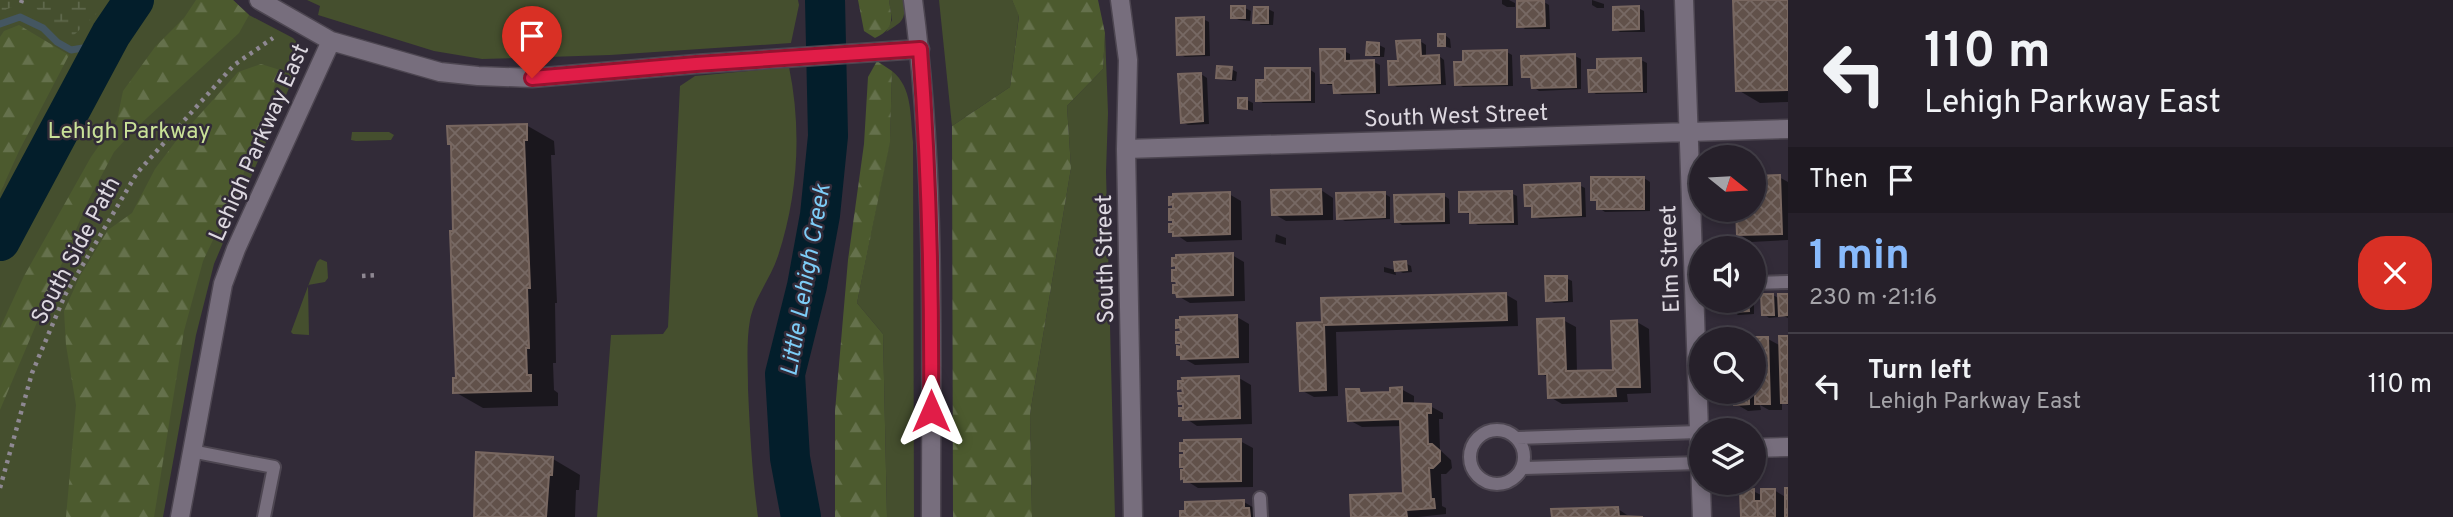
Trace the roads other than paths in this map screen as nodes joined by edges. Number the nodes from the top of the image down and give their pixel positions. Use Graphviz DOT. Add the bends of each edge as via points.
graph roads {
  1 [pos="259,0"];
  2 [pos="913,0"];
  3 [pos="1120,0"];
  4 [pos="1684,0"];
  5 [pos="331,41"];
  6 [pos="920,49"];
  7 [pos="1788,129"];
  8 [pos="1689,133"];
  9 [pos="1126,149"];
  10 [pos="1695,236"];
  11 [pos="1788,282"];
  12 [pos="1766,283"];
  13 [pos="1698,313"];
  14 [pos="1700,418"];
  15 [pos="1517,438"];
  16 [pos="1689,447"];
  17 [pos="1788,447"];
  18 [pos="1766,448"];
  19 [pos="1689,449"];
  20 [pos="191,451"];
  21 [pos="1523,468"];
  22 [pos="1701,495"];
  23 [pos="1260,498"];
  24 [pos="180,517"];
  25 [pos="264,517"];
  26 [pos="931,517"];
  27 [pos="1133,517"];
  28 [pos="1261,517"];
  29 [pos="1702,517"];
  1 -- 5 [label="street"];
  2 -- 6 [label="street"];
  3 -- 9 [label="street, South Street" via="1128,60"];
  4 -- 8 [label="street, Elm Street"];
  5 -- 6 [label="street, Lehigh Parkway East" via="440,72 532,78"];
  5 -- 20 [label="street, Lehigh Parkway East" via="223,284"];
  6 -- 26 [label="street" via="931,306"];
  7 -- 8 [label="street, South West Street"];
  8 -- 9 [label="street, South West Street"];
  8 -- 10 [label="street, Elm Street"];
  9 -- 27 [label="street, South Street"];
  11 -- 12 [label="lane"];
  13 -- 14 [label="street, Elm Street"];
  15 -- 16 [label="lane"];
  15 -- 21 [label="lane" via="1524,449"];
  15 -- 21 [label="lane" via="1505,430 1487,431 1473,444 1470,461 1478,477 1494,484 1511,481"];
  17 -- 18 [label="street"];
  19 -- 21 [label="lane"];
  20 -- 24 [label="street, Lehigh Parkway East"];
  20 -- 25 [label="lane" via="274,467"];
  22 -- 29 [label="street, Elm Street"];
  23 -- 28 [label="lane"];
}
